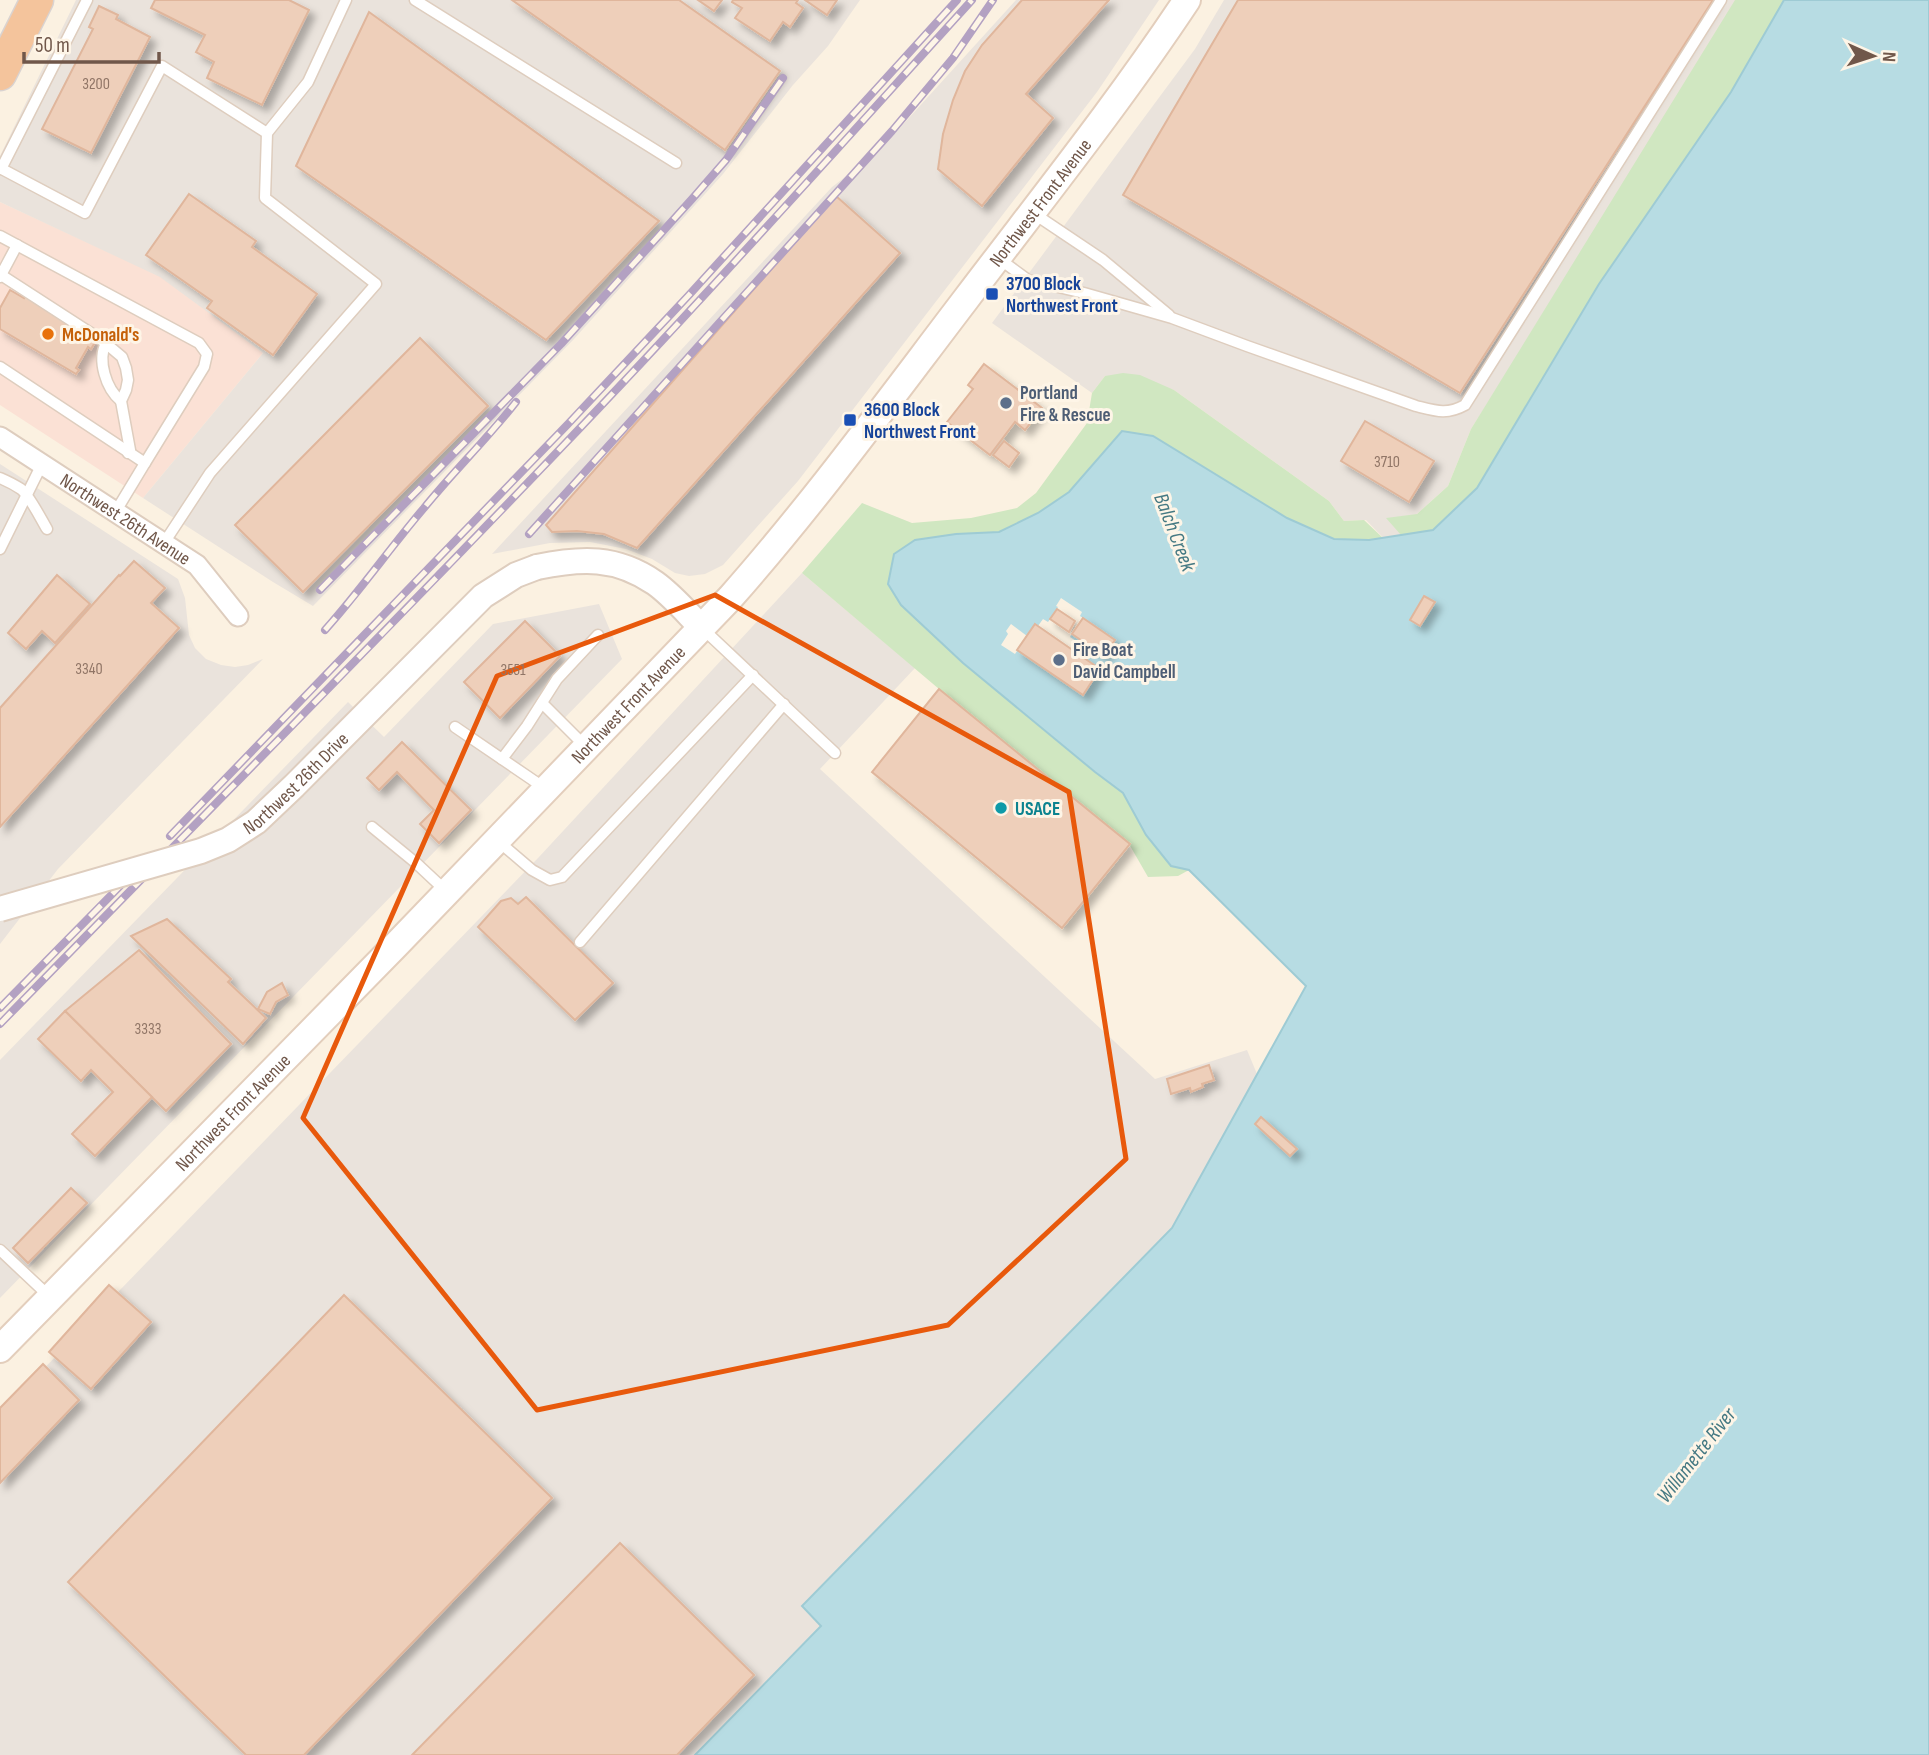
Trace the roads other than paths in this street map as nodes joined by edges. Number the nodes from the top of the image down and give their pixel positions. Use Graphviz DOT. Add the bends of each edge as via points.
graph roads {
  1 [pos="37,0"];
  2 [pos="87,0"];
  3 [pos="346,0"];
  4 [pos="415,0"];
  5 [pos="1186,0"];
  6 [pos="1721,0"];
  7 [pos="0,74"];
  8 [pos="267,132"];
  9 [pos="676,163"];
  10 [pos="0,168"];
  11 [pos="1032,212"];
  12 [pos="0,236"];
  13 [pos="18,245"];
  14 [pos="997,257"];
  15 [pos="1,276"];
  16 [pos="1172,318"];
  17 [pos="106,343"];
  18 [pos="0,367"];
  19 [pos="121,401"];
  20 [pos="0,437"];
  21 [pos="128,453"];
  22 [pos="145,463"];
  23 [pos="42,464"];
  24 [pos="0,478"];
  25 [pos="28,495"];
  26 [pos="116,511"];
  27 [pos="47,529"];
  28 [pos="164,543"];
  29 [pos="0,549"];
  30 [pos="238,616"];
  31 [pos="702,628"];
  32 [pos="598,635"];
  33 [pos="753,675"];
  34 [pos="542,703"];
  35 [pos="784,704"];
  36 [pos="455,727"];
  37 [pos="586,748"];
  38 [pos="835,753"];
  39 [pos="502,759"];
  40 [pos="547,789"];
  41 [pos="372,827"];
  42 [pos="497,841"];
  43 [pos="447,892"];
  44 [pos="0,909"];
  45 [pos="580,942"];
  46 [pos="0,1250"];
  47 [pos="51,1297"];
  48 [pos="0,1349"];
  1 -- 7 [label="highway"];
  2 -- 10 [label="lane"];
  3 -- 8 [label="lane" via="308,82"];
  4 -- 9 [label="lane"];
  5 -- 11 [label="main road, Northwest Front Avenue"];
  6 -- 16 [label="lane" via="1465,405 1440,412 1416,406"];
  8 -- 10 [label="lane" via="162,66 85,213"];
  8 -- 28 [label="lane" via="265,198 376,284 210,472"];
  11 -- 14 [label="main road, Northwest Front Avenue"];
  11 -- 16 [label="lane" via="1103,260"];
  12 -- 13 [label="lane"];
  13 -- 15 [label="lane"];
  13 -- 22 [label="lane" via="199,343 207,354 204,367"];
  14 -- 16 [label="lane" via="1028,280"];
  14 -- 31 [label="main road, Northwest Front Avenue" via="844,460"];
  15 -- 17 [label="lane"];
  17 -- 19 [label="lane" via="105,374"];
  17 -- 19 [label="lane" via="122,357 126,368 128,380"];
  18 -- 21 [label="lane"];
  19 -- 21 [label="lane"];
  20 -- 23 [label="street, Northwest 26th Avenue"];
  21 -- 22 [label="lane"];
  22 -- 26 [label="lane"];
  23 -- 25 [label="lane"];
  23 -- 26 [label="street, Northwest 26th Avenue"];
  24 -- 25 [label="lane"];
  25 -- 27 [label="lane"];
  25 -- 29 [label="lane"];
  26 -- 28 [label="street, Northwest 26th Avenue"];
  28 -- 30 [label="street, Northwest 26th Avenue" via="197,565"];
  31 -- 33 [label="lane"];
  31 -- 37 [label="main road, Northwest Front Avenue"];
  31 -- 44 [label="street, Northwest 26th Drive, bridge" via="657,584 616,564 565,562 516,575 483,596 256,822 201,851"];
  32 -- 34 [label="lane" via="557,678"];
  33 -- 35 [label="lane"];
  33 -- 42 [label="lane" via="562,877 550,880"];
  34 -- 37 [label="lane"];
  34 -- 39 [label="lane"];
  35 -- 38 [label="lane"];
  35 -- 45 [label="lane"];
  36 -- 39 [label="lane"];
  37 -- 40 [label="main road, Northwest Front Avenue"];
  39 -- 40 [label="lane"];
  40 -- 42 [label="main road, Northwest Front Avenue"];
  41 -- 43 [label="lane"];
  42 -- 43 [label="main road, Northwest Front Avenue"];
  43 -- 47 [label="main road, Northwest Front Avenue"];
  46 -- 47 [label="lane"];
  47 -- 48 [label="main road, Northwest Front Avenue"];
}
